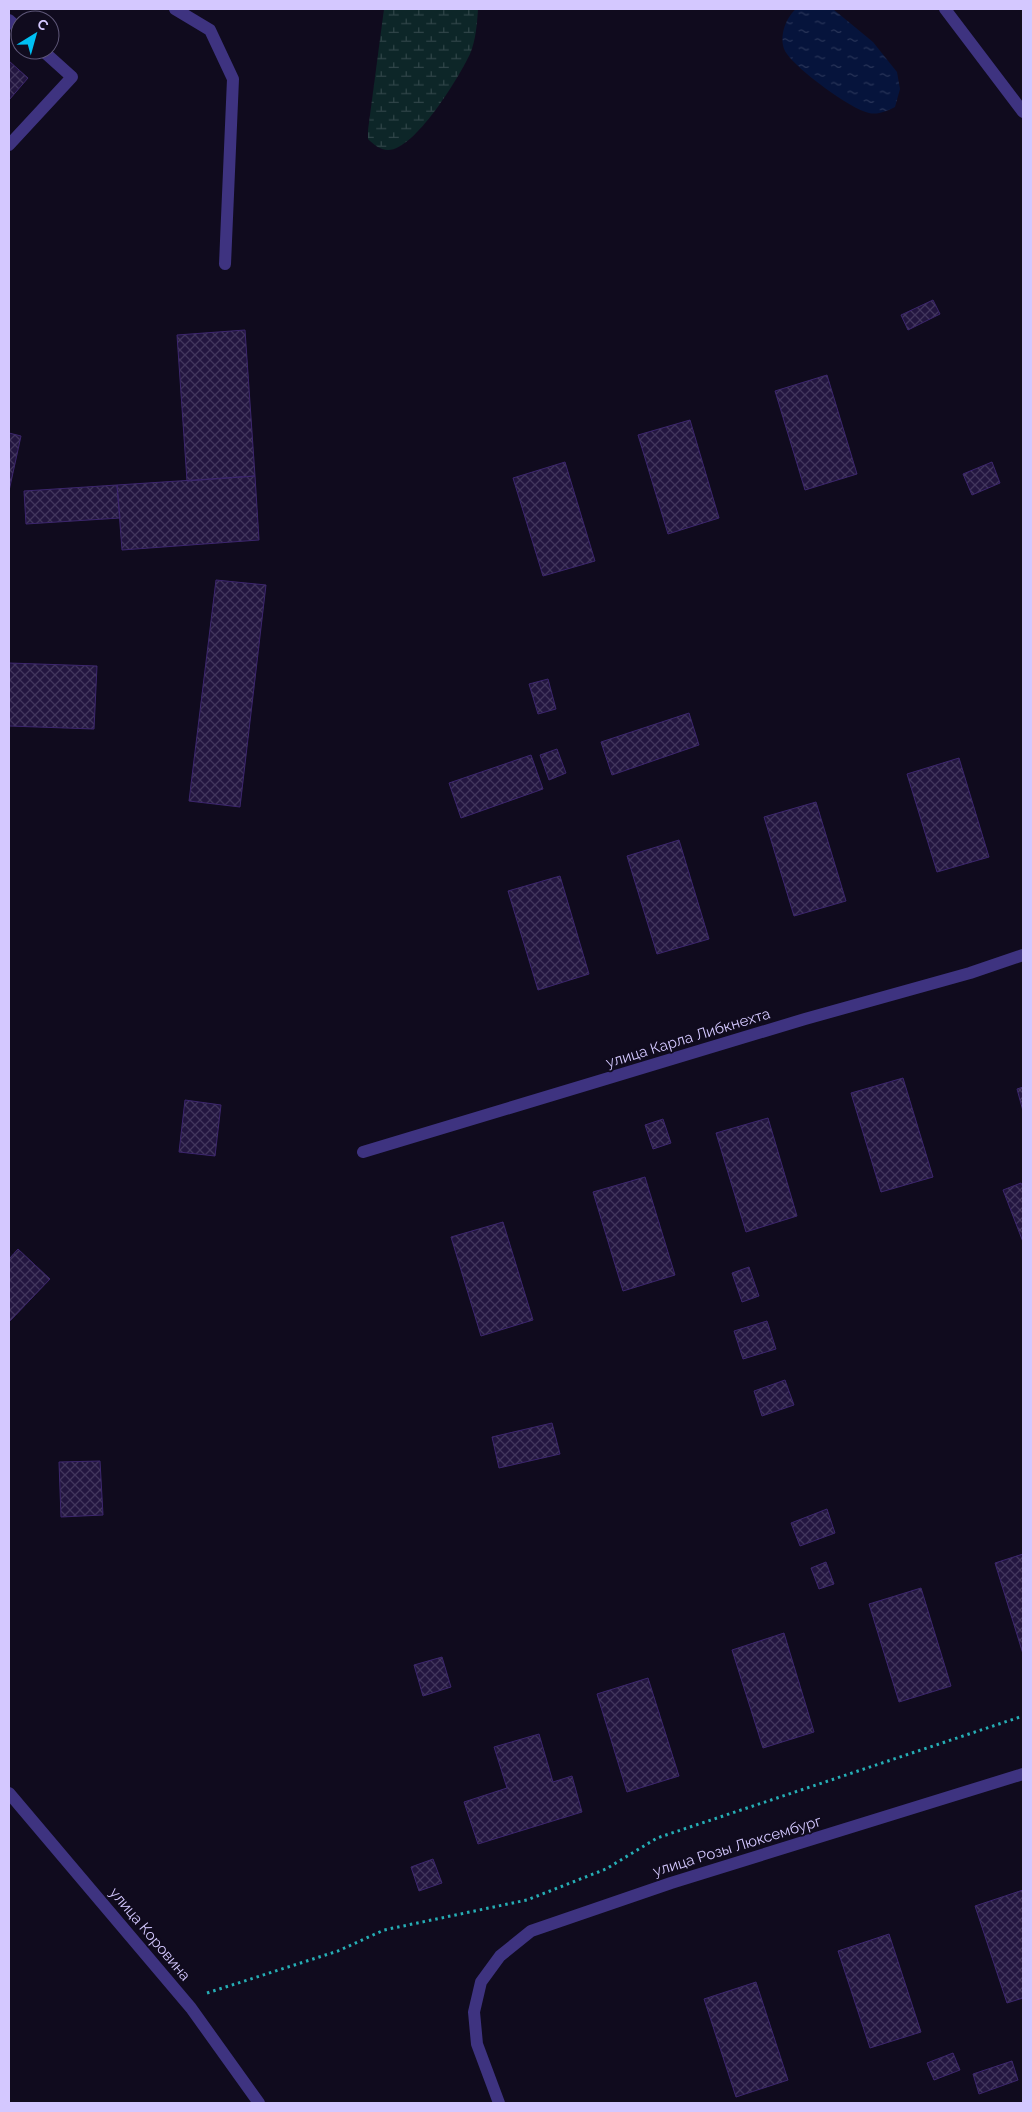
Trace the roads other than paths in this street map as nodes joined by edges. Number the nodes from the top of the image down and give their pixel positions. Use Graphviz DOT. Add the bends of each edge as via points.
graph roads {
  1 [pos="175,9"];
  2 [pos="945,9"];
  3 [pos="53,60"];
  4 [pos="1023,112"];
  5 [pos="9,145"];
  6 [pos="224,264"];
  7 [pos="1023,955"];
  8 [pos="362,1152"];
  9 [pos="1023,1774"];
  10 [pos="9,1793"];
  11 [pos="259,2103"];
  12 [pos="499,2103"];
  1 -- 6 [label="street" via="210,30 233,79"];
  2 -- 4 [label="street"];
  3 -- 5 [label="street" via="72,77"];
  7 -- 8 [label="street, улица Карла Либкнехта"];
  9 -- 12 [label="street, улица Розы Люксембург" via="671,1883 531,1931 500,1956 481,1982 474,2012 477,2044"];
  10 -- 11 [label="street, улица Коровина" via="185,2001"];
}
